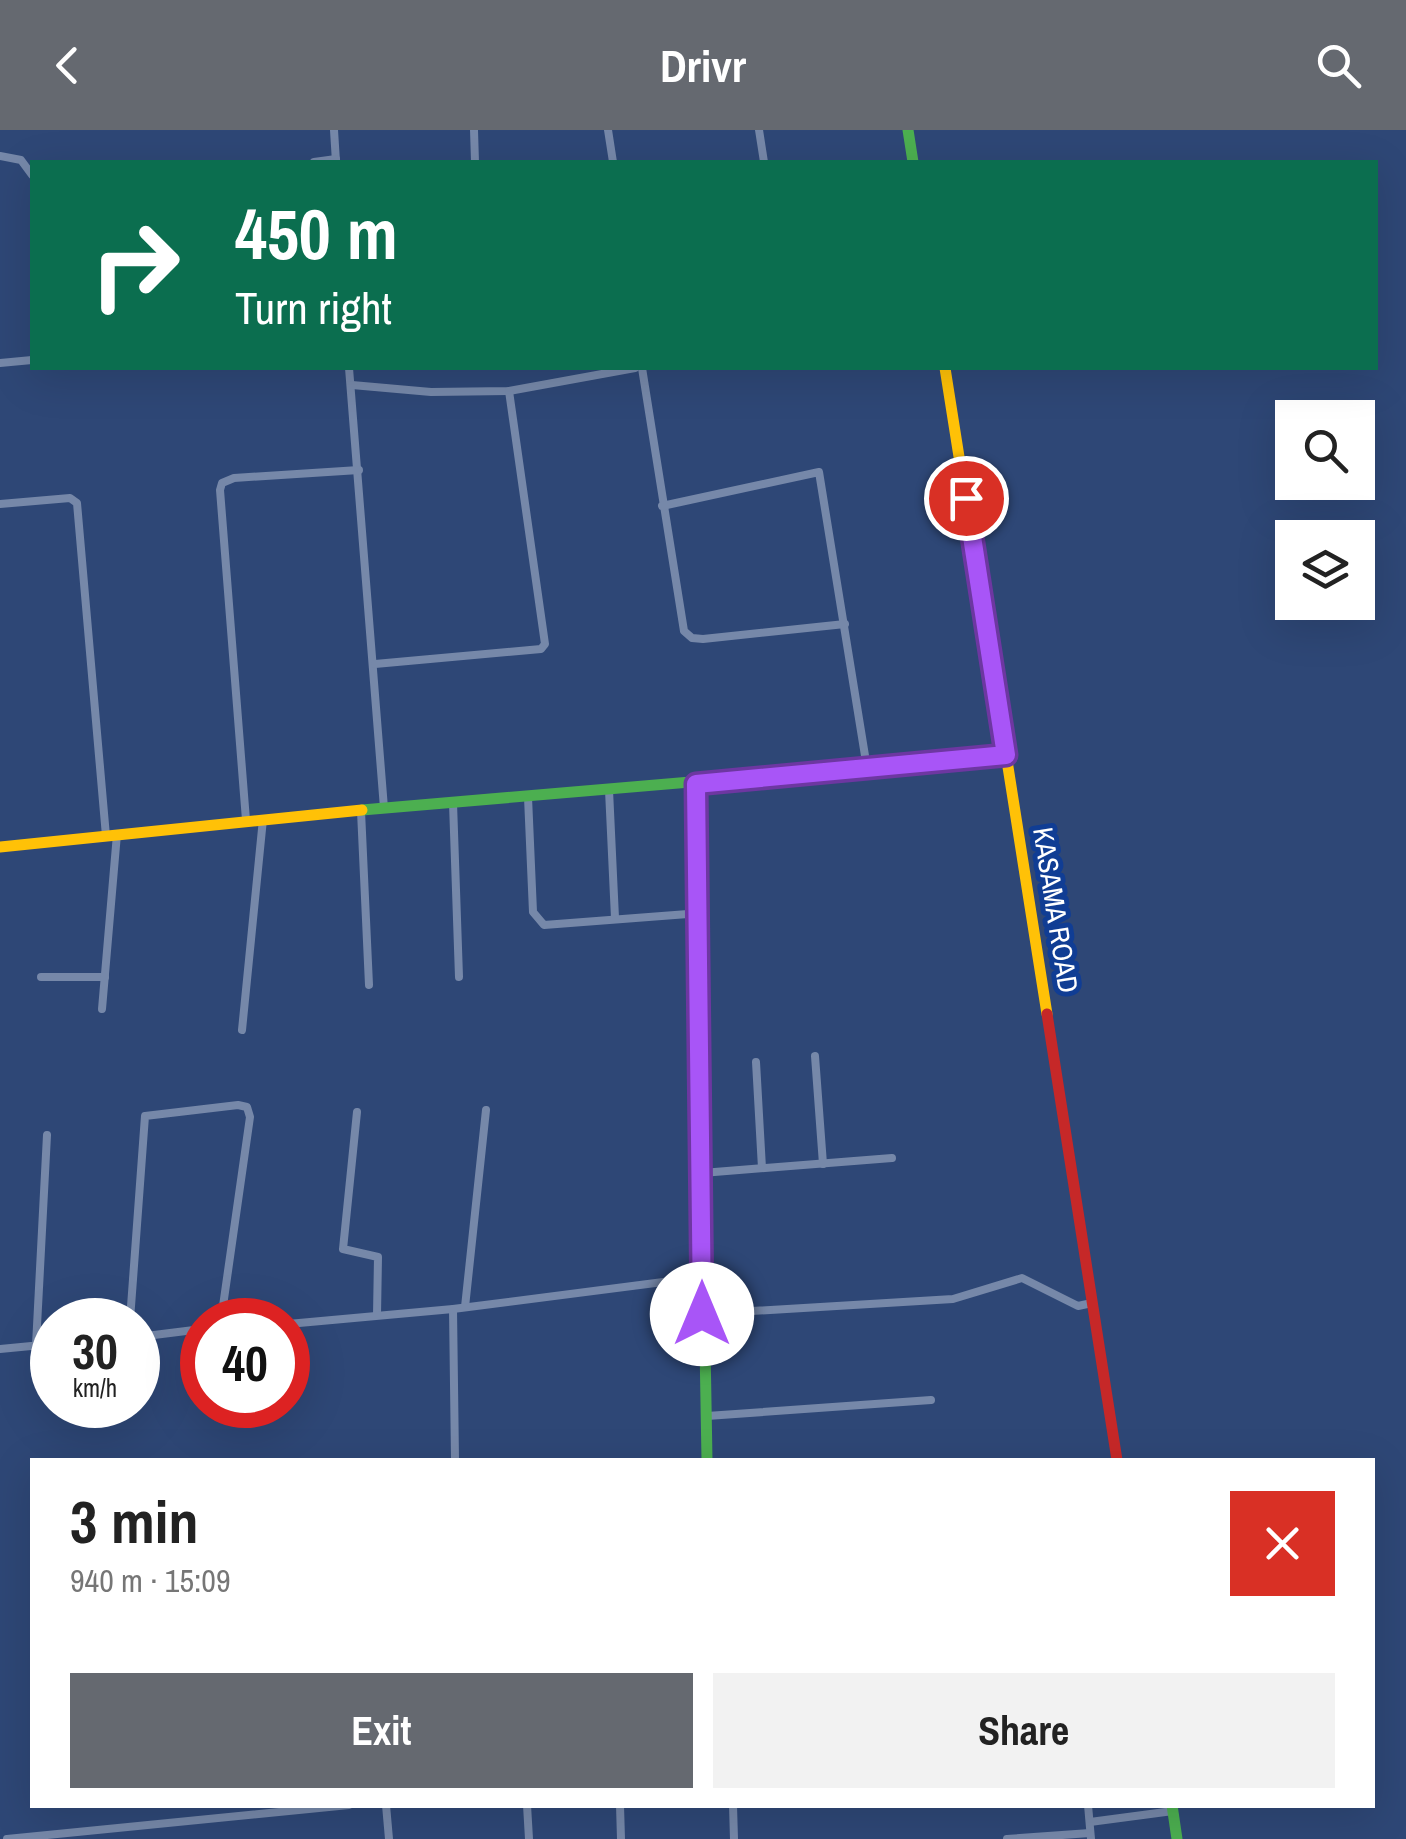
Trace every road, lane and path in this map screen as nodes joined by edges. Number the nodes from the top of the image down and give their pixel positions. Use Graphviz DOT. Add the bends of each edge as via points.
graph roads {
  1 [pos="334,130"];
  2 [pos="474,130"];
  3 [pos="608,130"];
  4 [pos="759,130"];
  5 [pos="908,130"];
  6 [pos="0,156"];
  7 [pos="336,160"];
  8 [pos="475,160"];
  9 [pos="613,160"];
  10 [pos="764,160"];
  11 [pos="913,160"];
  12 [pos="30,172"];
  13 [pos="30,360"];
  14 [pos="0,362"];
  15 [pos="350,370"];
  16 [pos="561,370"];
  17 [pos="626,370"];
  18 [pos="639,370"];
  19 [pos="945,370"];
  20 [pos="562,380"];
  21 [pos="352,385"];
  22 [pos="509,391"];
  23 [pos="359,470"];
  24 [pos="0,504"];
  25 [pos="662,506"];
  26 [pos="846,624"];
  27 [pos="375,664"];
  28 [pos="1006,755"];
  29 [pos="866,768"];
  30 [pos="696,784"];
  31 [pos="609,790"];
  32 [pos="528,797"];
  33 [pos="453,803"];
  34 [pos="384,808"];
  35 [pos="361,811"];
  36 [pos="263,819"];
  37 [pos="246,820"];
  38 [pos="111,835"];
  39 [pos="0,847"];
  40 [pos="700,912"];
  41 [pos="614,918"];
  42 [pos="41,977"];
  43 [pos="105,978"];
  44 [pos="459,978"];
  45 [pos="369,984"];
  46 [pos="102,1010"];
  47 [pos="242,1030"];
  48 [pos="815,1056"];
  49 [pos="756,1062"];
  50 [pos="486,1110"];
  51 [pos="357,1112"];
  52 [pos="48,1134"];
  53 [pos="892,1158"];
  54 [pos="823,1164"];
  55 [pos="762,1168"];
  56 [pos="702,1173"];
  57 [pos="702,1277"];
  58 [pos="39,1298"];
  59 [pos="132,1298"];
  60 [pos="224,1298"];
  61 [pos="1092,1303"];
  62 [pos="465,1307"];
  63 [pos="454,1309"];
  64 [pos="702,1314"];
  65 [pos="377,1315"];
  66 [pos="310,1322"];
  67 [pos="30,1346"];
  68 [pos="0,1348"];
  69 [pos="931,1400"];
  70 [pos="707,1416"];
  71 [pos="455,1458"];
  72 [pos="706,1458"];
  73 [pos="1117,1458"];
  74 [pos="321,1808"];
  75 [pos="386,1808"];
  76 [pos="527,1808"];
  77 [pos="620,1808"];
  78 [pos="734,1808"];
  79 [pos="1088,1808"];
  80 [pos="1172,1808"];
  81 [pos="1090,1822"];
  82 [pos="57,1836"];
  83 [pos="1090,1836"];
  84 [pos="7,1839"];
  85 [pos="389,1839"];
  86 [pos="529,1839"];
  87 [pos="621,1839"];
  88 [pos="734,1839"];
  89 [pos="1007,1839"];
  90 [pos="1177,1839"];
  1 -- 7 [label="street"];
  2 -- 8 [label="street"];
  3 -- 9 [label="street"];
  4 -- 10 [label="street"];
  5 -- 11 [label="street"];
  6 -- 12 [label="street" via="20,160"];
  13 -- 14 [label="street"];
  15 -- 21 [label="street"];
  16 -- 20 [label="street"];
  17 -- 20 [label="street"];
  18 -- 25 [label="street"];
  19 -- 28 [label="street, KASAMA ROAD"];
  20 -- 22 [label="street"];
  21 -- 22 [label="street"];
  21 -- 23 [label="street"];
  22 -- 27 [label="street" via="546,644"];
  23 -- 27 [label="street"];
  23 -- 37 [label="street" via="234,478 220,490"];
  24 -- 38 [label="street" via="70,498 78,503"];
  25 -- 26 [label="street" via="684,631 692,638"];
  25 -- 26 [label="street" via="819,472"];
  26 -- 29 [label="street"];
  27 -- 34 [label="street"];
  28 -- 29 [label="street"];
  28 -- 61 [label="street, KASAMA ROAD"];
  29 -- 30 [label="street"];
  30 -- 31 [label="street"];
  30 -- 40 [label="street"];
  31 -- 32 [label="street"];
  31 -- 41 [label="street"];
  32 -- 33 [label="street"];
  32 -- 41 [label="street" via="533,912 550,926"];
  33 -- 34 [label="street"];
  33 -- 44 [label="street"];
  34 -- 35 [label="street"];
  35 -- 36 [label="street"];
  35 -- 45 [label="street"];
  36 -- 37 [label="street"];
  36 -- 47 [label="street"];
  37 -- 38 [label="street"];
  38 -- 39 [label="street"];
  38 -- 43 [label="street"];
  40 -- 41 [label="street"];
  40 -- 56 [label="street"];
  42 -- 43 [label="street"];
  43 -- 46 [label="street"];
  48 -- 54 [label="street"];
  49 -- 55 [label="street"];
  50 -- 62 [label="street"];
  51 -- 65 [label="street" via="343,1249 378,1257"];
  52 -- 58 [label="street"];
  53 -- 54 [label="street"];
  54 -- 55 [label="street"];
  55 -- 56 [label="street"];
  56 -- 57 [label="street"];
  57 -- 62 [label="street"];
  57 -- 64 [label="street"];
  59 -- 60 [label="street" via="146,1116 238,1104 250,1117"];
  61 -- 64 [label="street" via="1078,1306 1022,1278 952,1298"];
  61 -- 73 [label="street, KASAMA ROAD"];
  62 -- 63 [label="street"];
  63 -- 65 [label="street"];
  63 -- 71 [label="street"];
  64 -- 70 [label="street"];
  65 -- 66 [label="street"];
  67 -- 68 [label="street"];
  69 -- 70 [label="street"];
  70 -- 72 [label="street"];
  74 -- 82 [label="street"];
  75 -- 85 [label="street"];
  76 -- 86 [label="street"];
  77 -- 87 [label="street"];
  78 -- 88 [label="street"];
  79 -- 81 [label="street"];
  80 -- 81 [label="street"];
  80 -- 90 [label="street"];
  81 -- 83 [label="street"];
  82 -- 84 [label="street"];
  83 -- 89 [label="street"];
}
